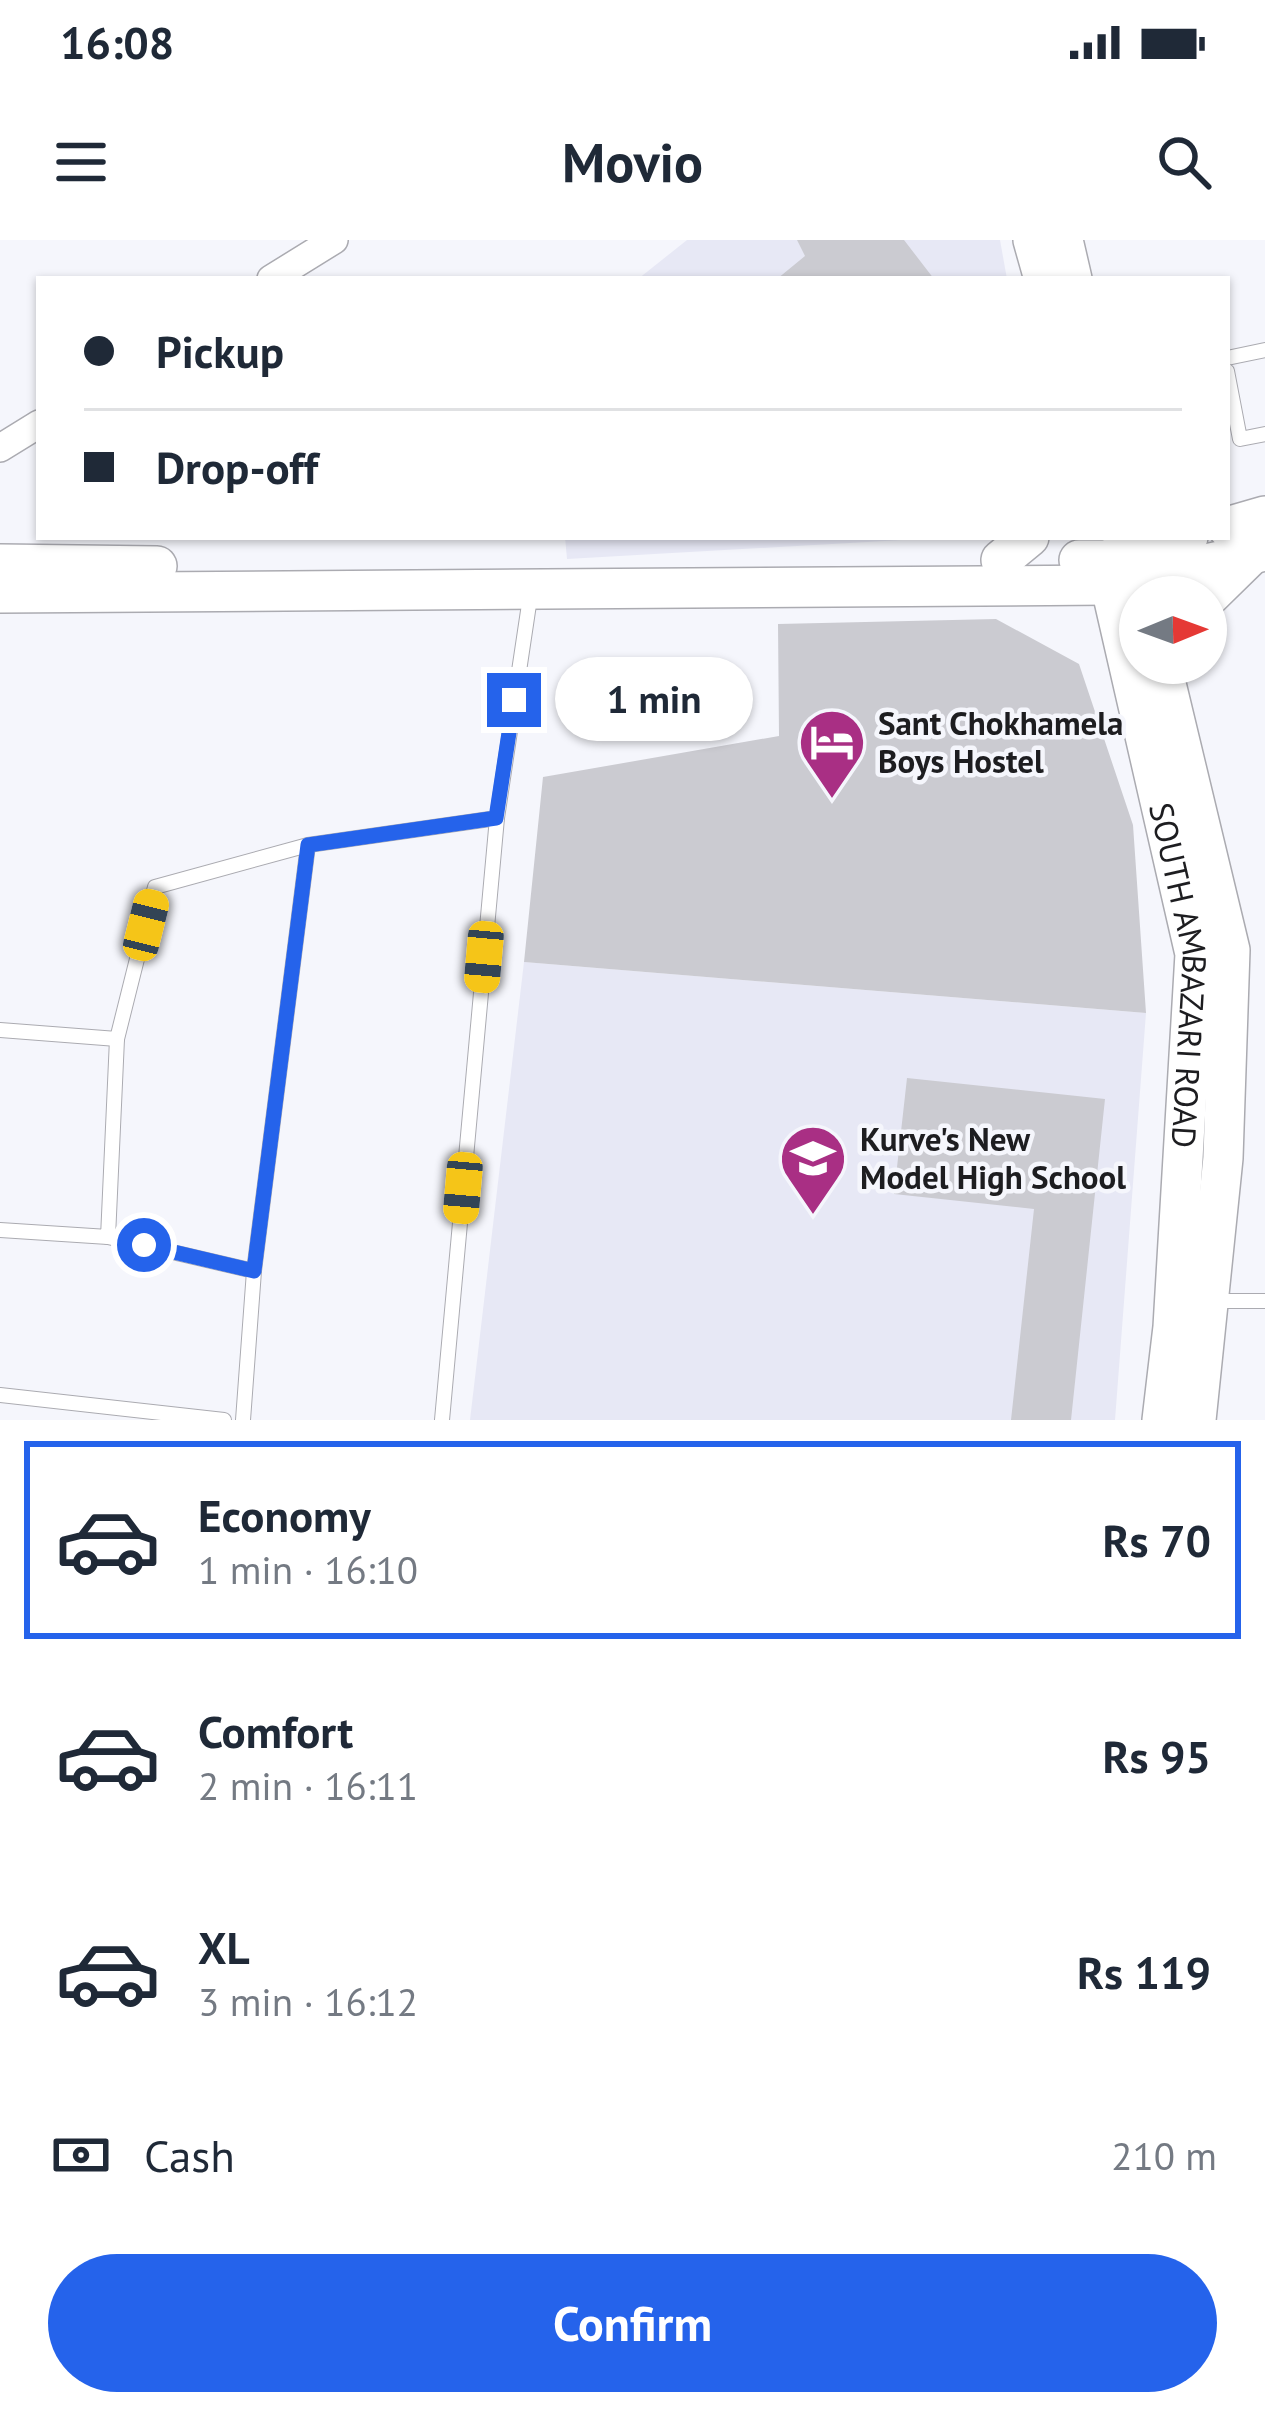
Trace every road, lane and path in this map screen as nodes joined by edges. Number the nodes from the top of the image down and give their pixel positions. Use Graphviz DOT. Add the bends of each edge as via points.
graph roads {
  1 [pos="334,240"];
  2 [pos="1033,240"];
  3 [pos="1063,240"];
  4 [pos="276,276"];
  5 [pos="1043,276"];
  6 [pos="1071,276"];
  7 [pos="1265,350"];
  8 [pos="1230,357"];
  9 [pos="1230,387"];
  10 [pos="36,426"];
  11 [pos="1265,434"];
  12 [pos="0,448"];
  13 [pos="1265,516"];
  14 [pos="1181,540"];
  15 [pos="1248,544"];
  16 [pos="1015,548"];
  17 [pos="0,564"];
  18 [pos="1124,564"];
  19 [pos="1223,576"];
  20 [pos="1046,586"];
  21 [pos="531,590"];
  22 [pos="0,593"];
  23 [pos="1119,636"];
  24 [pos="1159,684"];
  25 [pos="1161,684"];
  26 [pos="496,818"];
  27 [pos="308,845"];
  28 [pos="0,1030"];
  29 [pos="117,1039"];
  30 [pos="0,1230"];
  31 [pos="108,1237"];
  32 [pos="254,1271"];
  33 [pos="1208,1300"];
  34 [pos="1265,1300"];
  35 [pos="0,1395"];
  36 [pos="224,1420"];
  37 [pos="243,1420"];
  38 [pos="442,1420"];
  39 [pos="1162,1420"];
  40 [pos="1196,1420"];
  1 -- 4 [label="street"];
  2 -- 5 [label="main road"];
  3 -- 6 [label="main road"];
  7 -- 8 [label="lane"];
  9 -- 11 [label="lane" via="1240,439"];
  10 -- 12 [label="street"];
  13 -- 15 [label="main road"];
  14 -- 18 [label="main road"];
  15 -- 18 [label="main road"];
  15 -- 19 [label="main road"];
  16 -- 17 [label="main road" via="492,569"];
  16 -- 18 [label="main road"];
  18 -- 20 [label="main road"];
  20 -- 21 [label="main road"];
  20 -- 23 [label="main road"];
  21 -- 22 [label="main road"];
  21 -- 26 [label="lane"];
  24 -- 39 [label="main road, SOUTH AMBAZARI ROAD" via="1195,954"];
  25 -- 33 [label="main road, SOUTH AMBAZARI ROAD" via="1230,950"];
  26 -- 27 [label="lane"];
  26 -- 38 [label="lane"];
  27 -- 29 [label="lane" via="155,886"];
  27 -- 32 [label="lane"];
  28 -- 29 [label="lane"];
  29 -- 31 [label="lane"];
  30 -- 31 [label="lane"];
  31 -- 32 [label="lane"];
  32 -- 37 [label="lane"];
  33 -- 34 [label="lane"];
  33 -- 40 [label="main road, SOUTH AMBAZARI ROAD"];
  35 -- 36 [label="lane"];
}
